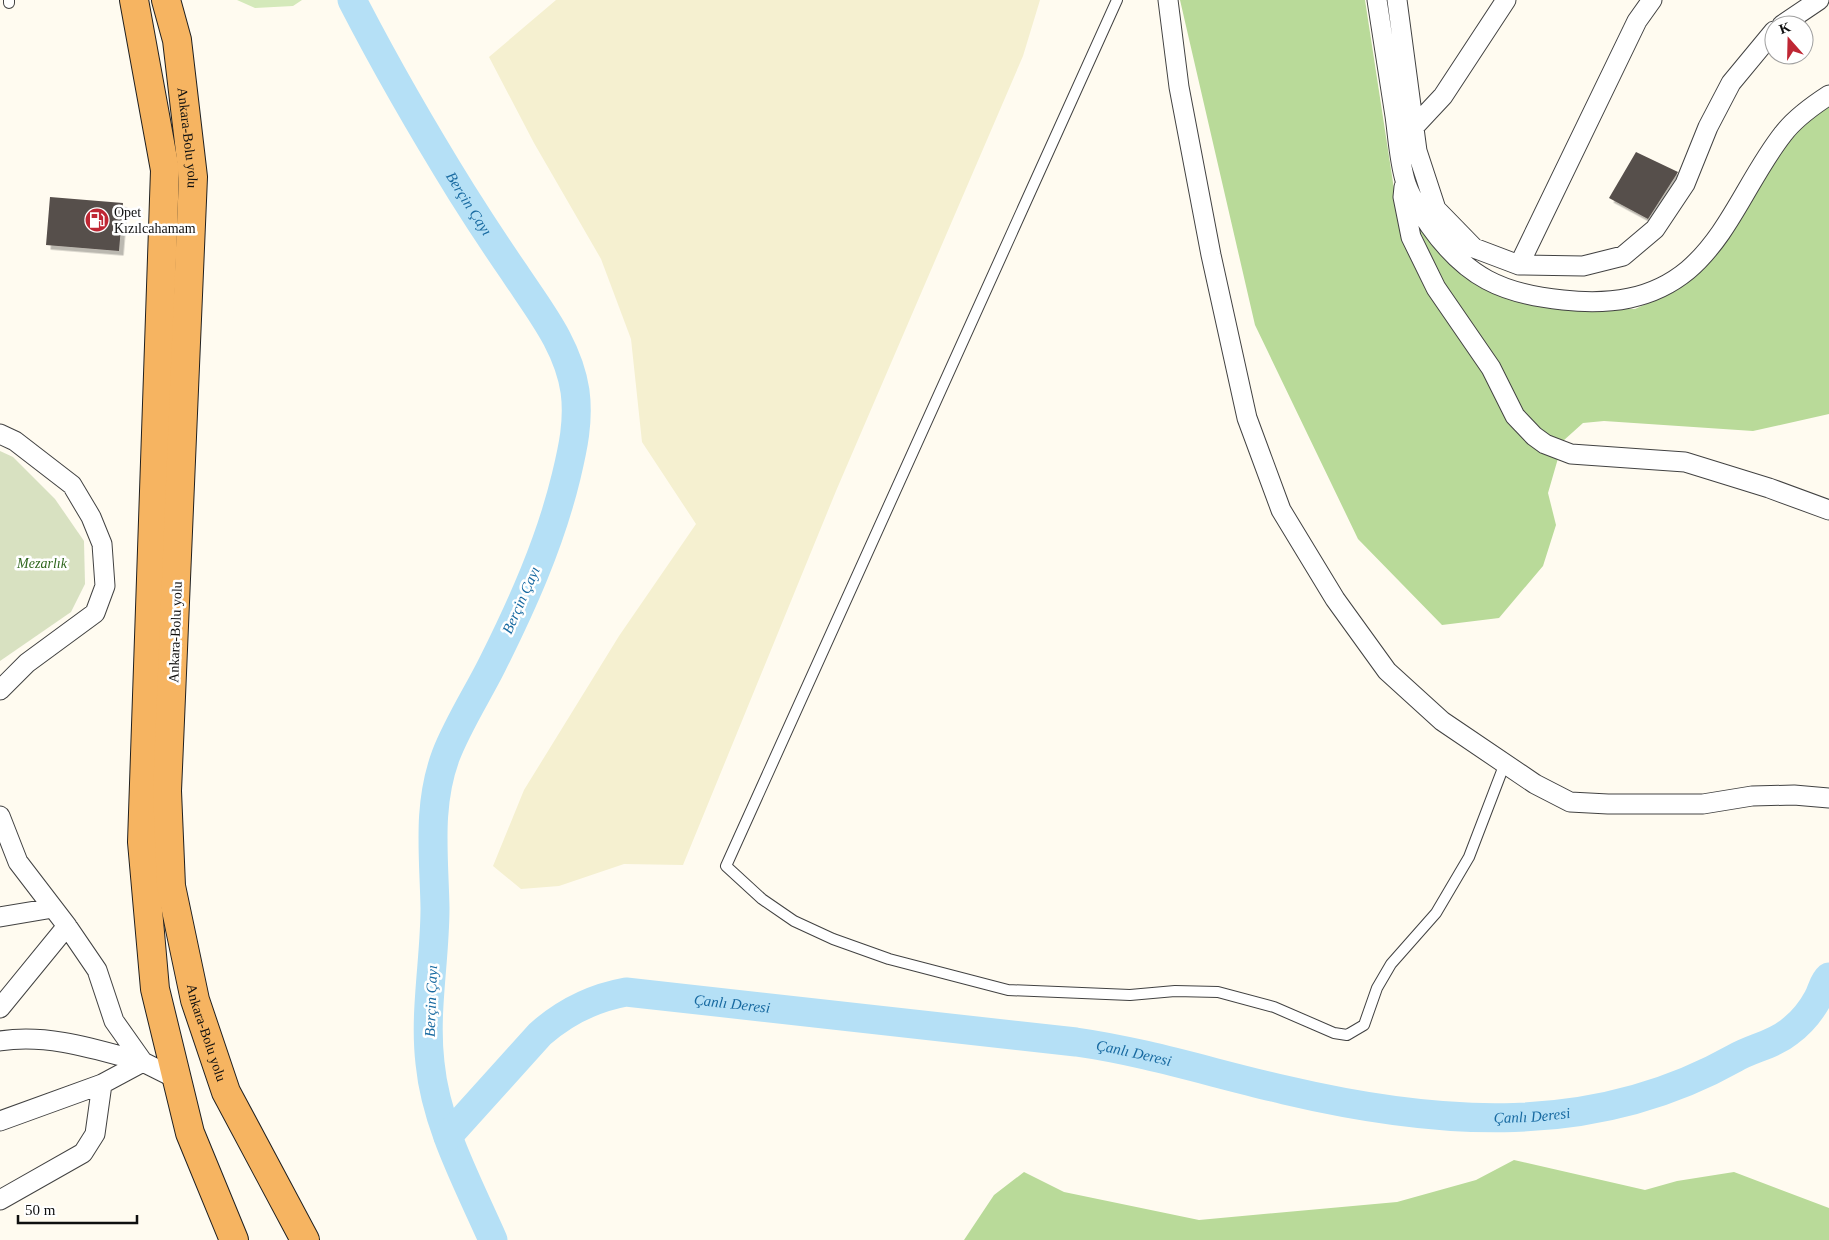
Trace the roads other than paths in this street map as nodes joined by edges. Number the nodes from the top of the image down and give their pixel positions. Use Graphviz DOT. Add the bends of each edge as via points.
graph roads {
  1 [pos="134,0"];
  2 [pos="168,0"];
  3 [pos="1116,0"];
  4 [pos="1168,0"];
  5 [pos="1377,0"];
  6 [pos="1397,0"];
  7 [pos="1506,0"];
  8 [pos="1652,0"];
  9 [pos="1819,0"];
  10 [pos="1797,15"];
  11 [pos="1764,43"];
  12 [pos="1829,95"];
  13 [pos="1414,127"];
  14 [pos="1405,181"];
  15 [pos="1519,265"];
  16 [pos="0,434"];
  17 [pos="1829,510"];
  18 [pos="0,690"];
  19 [pos="1505,763"];
  20 [pos="1829,798"];
  21 [pos="0,816"];
  22 [pos="53,908"];
  23 [pos="0,917"];
  24 [pos="67,926"];
  25 [pos="0,1008"];
  26 [pos="0,1041"];
  27 [pos="143,1062"];
  28 [pos="177,1079"];
  29 [pos="102,1084"];
  30 [pos="0,1121"];
  31 [pos="0,1200"];
  32 [pos="234,1240"];
  33 [pos="304,1240"];
  1 -- 28 [label="highway, Ankara-Bolu yolu" via="165,170 142,842 155,989"];
  2 -- 33 [label="highway, Ankara-Bolu yolu" via="177,40 193,177 167,791 171,886 195,1000 226,1092"];
  3 -- 19 [label="lane" via="726,866 762,899 794,921 889,959 1008,990 1130,995 1175,990 1218,992 1274,1007 1334,1033 1347,1035 1364,1025 1377,988 1391,964 1436,913 1469,857"];
  4 -- 19 [label="street" via="1180,96 1247,418 1281,510 1335,598 1387,671 1442,720"];
  5 -- 14 [label="street"];
  6 -- 13 [label="street"];
  7 -- 13 [label="street" via="1443,96"];
  8 -- 15 [label="street" via="1637,20"];
  9 -- 10 [label="street"];
  11 -- 15 [label="street" via="1731,83 1708,127 1685,184 1656,229 1623,256 1583,266"];
  12 -- 14 [label="street" via="1783,133 1709,248 1663,287 1648,295 1589,302 1558,300 1488,281 1464,266 1443,244 1420,212"];
  13 -- 15 [label="street" via="1418,152 1436,209 1474,248"];
  14 -- 17 [label="street" via="1403,197 1411,237 1436,288 1491,368 1515,416 1534,436 1571,454 1685,462"];
  16 -- 18 [label="street" via="15,441 72,485 102,544 105,586 95,613 26,663"];
  19 -- 20 [label="street" via="1535,784 1570,802 1703,804 1752,796"];
  21 -- 22 [label="street" via="18,862"];
  22 -- 23 [label="street"];
  22 -- 24 [label="street"];
  24 -- 25 [label="street"];
  24 -- 27 [label="street" via="97,970 114,1021"];
  26 -- 27 [label="street" via="77,1044"];
  27 -- 28 [label="street"];
  27 -- 29 [label="street"];
  28 -- 32 [label="highway, Ankara-Bolu yolu" via="190,1133"];
  29 -- 30 [label="street"];
  29 -- 31 [label="street" via="96,1134 83,1153"];
}
